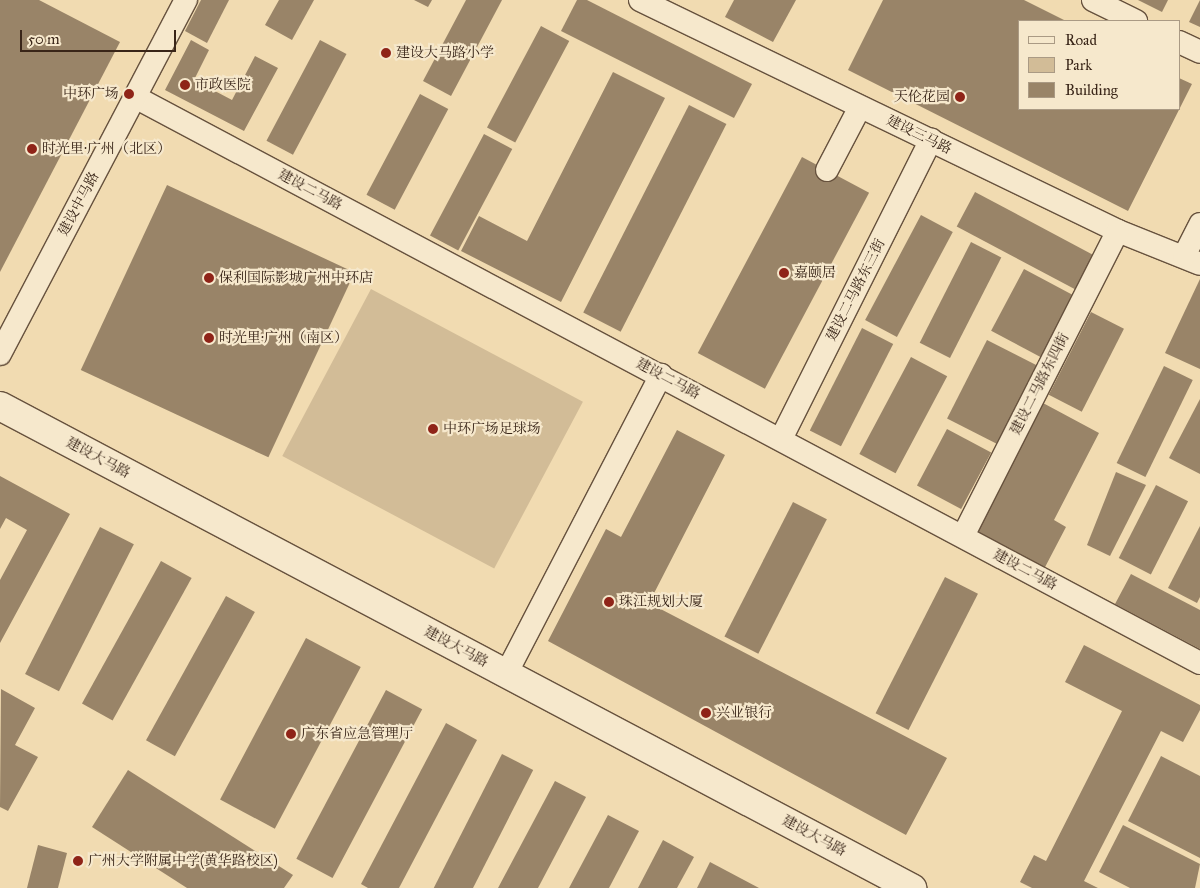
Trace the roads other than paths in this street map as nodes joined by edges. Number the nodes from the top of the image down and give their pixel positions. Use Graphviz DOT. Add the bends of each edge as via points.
graph roads {
  1 [pos="186,0"];
  2 [pos="640,0"];
  3 [pos="1092,0"];
  4 [pos="1134,20"];
  5 [pos="1180,42"];
  6 [pos="1200,52"];
  7 [pos="135,98"];
  8 [pos="860,106"];
  9 [pos="931,140"];
  10 [pos="827,170"];
  11 [pos="1200,224"];
  12 [pos="1118,231"];
  13 [pos="1192,260"];
  14 [pos="0,354"];
  15 [pos="662,375"];
  16 [pos="0,406"];
  17 [pos="781,439"];
  18 [pos="963,536"];
  19 [pos="1200,663"];
  20 [pos="506,674"];
  21 [pos="912,888"];
  1 -- 7 [label="street, 建设中马路"];
  2 -- 8 [label="street, 建设三马路"];
  3 -- 4 [label="street"];
  5 -- 6 [label="street"];
  7 -- 14 [label="street, 建设中马路"];
  7 -- 15 [label="street, 建设二马路"];
  8 -- 9 [label="street, 建设三马路"];
  8 -- 10 [label="street"];
  9 -- 12 [label="street, 建设三马路"];
  9 -- 17 [label="street, 建设二马路东三街"];
  11 -- 13 [label="street"];
  12 -- 13 [label="street, 建设三马路"];
  12 -- 18 [label="street, 建设二马路东四街"];
  15 -- 17 [label="street, 建设二马路"];
  15 -- 20 [label="street"];
  16 -- 20 [label="street, 建设大马路"];
  17 -- 18 [label="street, 建设二马路"];
  18 -- 19 [label="street, 建设二马路"];
  20 -- 21 [label="street, 建设大马路"];
}
